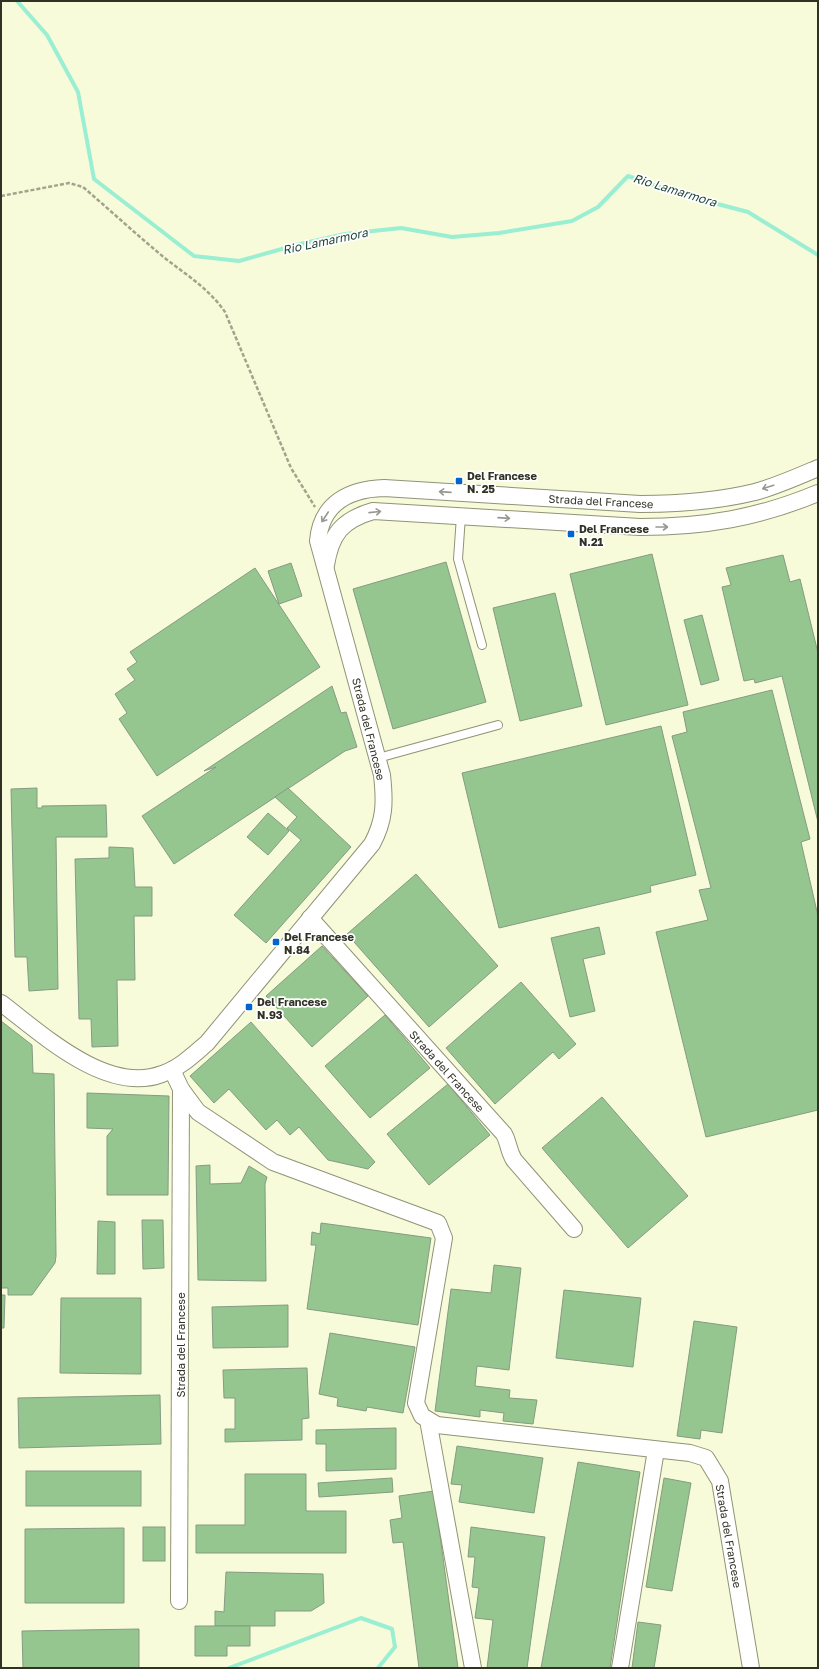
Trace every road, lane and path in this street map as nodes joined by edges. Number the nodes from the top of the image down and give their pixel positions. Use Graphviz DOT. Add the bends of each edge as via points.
graph roads {
  1 [pos="1,196"];
  2 [pos="818,468"];
  3 [pos="794,478"];
  4 [pos="472,494"];
  5 [pos="811,496"];
  6 [pos="682,503"];
  7 [pos="465,516"];
  8 [pos="323,520"];
  9 [pos="685,526"];
  10 [pos="326,567"];
  11 [pos="482,645"];
  12 [pos="498,725"];
  13 [pos="378,758"];
  14 [pos="310,918"];
  15 [pos="1,1004"];
  16 [pos="172,1070"];
  17 [pos="181,1089"];
  18 [pos="574,1229"];
  19 [pos="428,1420"];
  20 [pos="656,1450"];
  21 [pos="179,1600"];
  22 [pos="473,1668"];
  23 [pos="620,1668"];
  24 [pos="751,1668"];
  1 -- 8 [label="path" via="69,183 83,187 217,300 225,312 292,468"];
  2 -- 3 [label="street, Strada del Francese"];
  3 -- 5 [label="street, Strada del Francese"];
  3 -- 6 [label="street, Strada del Francese, one-way" via="755,492"];
  4 -- 6 [label="street, Strada del Francese" via="640,504"];
  4 -- 7 [label="street"];
  4 -- 8 [label="street, Strada del Francese, one-way" via="369,489 343,497"];
  5 -- 9 [label="street, Strada del Francese" via="761,514"];
  6 -- 9 [label="street"];
  7 -- 9 [label="street, Strada del Francese, one-way" via="640,527"];
  10 -- 7 [label="street, Strada del Francese, one-way" via="336,533 351,519 361,515 384,511"];
  7 -- 11 [label="lane" via="458,559"];
  8 -- 10 [label="street, Strada del Francese" via="318,541"];
  10 -- 13 [label="street, Strada del Francese"];
  12 -- 13 [label="lane"];
  13 -- 14 [label="street, Strada del Francese" via="385,797 377,833 372,844"];
  14 -- 16 [label="street, Strada del Francese" via="207,1043"];
  14 -- 18 [label="street, Strada del Francese" via="504,1134 514,1160"];
  15 -- 16 [label="street, Strada del Francese" via="63,1049 98,1070 134,1078 147,1078"];
  16 -- 17 [label="street, Strada del Francese"];
  17 -- 19 [label="street, Strada del Francese" via="198,1112 274,1162 438,1223 444,1238 416,1403 422,1416"];
  17 -- 21 [label="street, Strada del Francese"];
  19 -- 20 [label="street, Strada del Francese" via="437,1425"];
  19 -- 22 [label="street, Strada del Francese"];
  20 -- 23 [label="street"];
  20 -- 24 [label="street, Strada del Francese" via="690,1453 706,1458 720,1481"];
}
